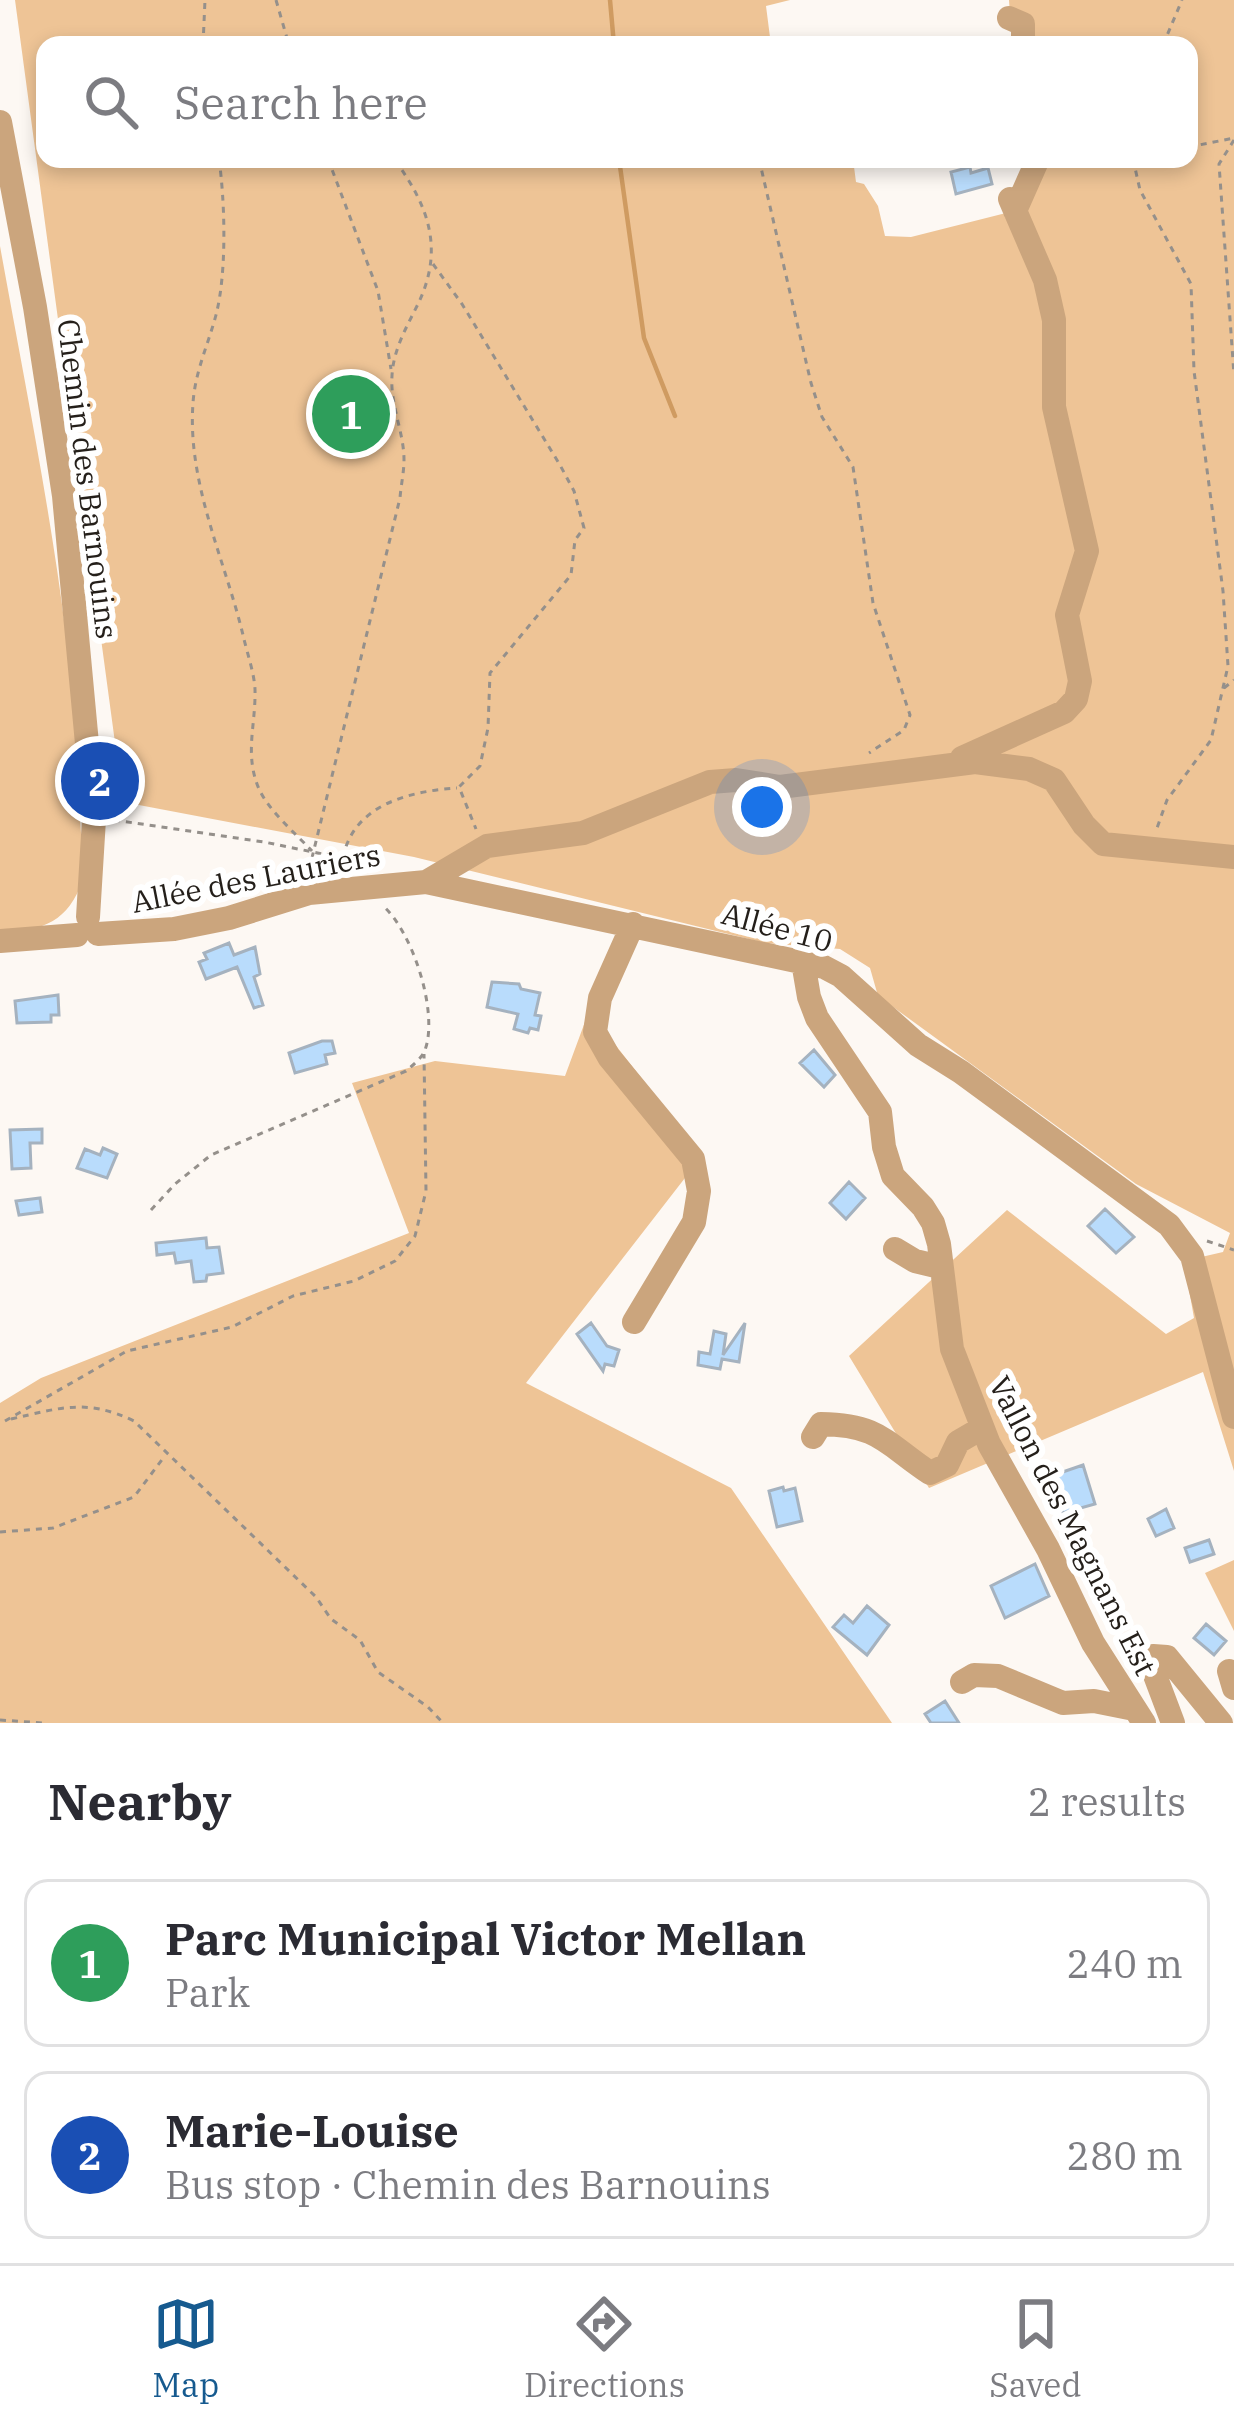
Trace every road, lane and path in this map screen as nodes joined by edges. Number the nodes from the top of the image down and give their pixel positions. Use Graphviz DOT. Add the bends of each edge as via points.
graph roads {
  1 [pos="205,0"];
  2 [pos="276,0"];
  3 [pos="1182,0"];
  4 [pos="1009,18"];
  5 [pos="203,36"];
  6 [pos="286,36"];
  7 [pos="1023,36"];
  8 [pos="1167,36"];
  9 [pos="0,122"];
  10 [pos="1234,139"];
  11 [pos="1198,145"];
  12 [pos="220,168"];
  13 [pos="331,168"];
  14 [pos="401,168"];
  15 [pos="761,168"];
  16 [pos="1033,168"];
  17 [pos="1134,168"];
  18 [pos="433,264"];
  19 [pos="392,373"];
  20 [pos="1234,375"];
  21 [pos="1234,680"];
  22 [pos="1222,689"];
  23 [pos="948,763"];
  24 [pos="850,777"];
  25 [pos="459,788"];
  26 [pos="94,819"];
  27 [pos="487,846"];
  28 [pos="1152,848"];
  29 [pos="314,853"];
  30 [pos="1234,857"];
  31 [pos="343,858"];
  32 [pos="381,866"];
  33 [pos="426,882"];
  34 [pos="357,886"];
  35 [pos="309,893"];
  36 [pos="633,924"];
  37 [pos="88,928"];
  38 [pos="0,940"];
  39 [pos="803,962"];
  40 [pos="424,1054"];
  41 [pos="151,1210"];
  42 [pos="895,1249"];
  43 [pos="940,1267"];
  44 [pos="634,1322"];
  45 [pos="1234,1417"];
  46 [pos="2,1422"];
  47 [pos="982,1428"];
  48 [pos="814,1437"];
  49 [pos="166,1455"];
  50 [pos="0,1532"];
  51 [pos="962,1682"];
  52 [pos="1099,1713"];
  53 [pos="1139,1716"];
  54 [pos="0,1720"];
  55 [pos="43,1723"];
  56 [pos="442,1723"];
  57 [pos="1174,1723"];
  58 [pos="1221,1723"];
  1 -- 5 [label="path"];
  2 -- 6 [label="path"];
  3 -- 8 [label="path"];
  4 -- 7 [label="street" via="1023,24"];
  9 -- 26 [label="street, Chemin des Barnouins" via="64,496"];
  10 -- 11 [label="path"];
  10 -- 20 [label="path" via="1219,164"];
  12 -- 29 [label="path" via="220,279 196,377 196,463 255,688 250,764 261,794"];
  13 -- 19 [label="path" via="378,291"];
  14 -- 18 [label="path" via="433,230"];
  15 -- 24 [label="path" via="811,383 853,467 873,603 910,716"];
  16 -- 23 [label="street" via="1012,205 1054,320 1054,407 1087,551 1067,615 1080,681 1064,712"];
  17 -- 22 [label="path" via="1191,284 1194,371 1223,591"];
  18 -- 19 [label="path"];
  18 -- 25 [label="path" via="574,490 584,528 571,575 490,673 480,766"];
  19 -- 29 [label="path" via="404,458 400,498"];
  21 -- 22 [label="path"];
  22 -- 28 [label="path" via="1210,740 1167,800"];
  23 -- 24 [label="street"];
  23 -- 28 [label="street" via="1029,769 1054,780 1103,844"];
  24 -- 27 [label="street" via="780,787 710,782 583,833"];
  25 -- 27 [label="path"];
  25 -- 31 [label="path" via="414,790 373,810 346,841"];
  26 -- 29 [label="path"];
  26 -- 37 [label="street, Chemin des Barnouins"];
  27 -- 33 [label="street"];
  28 -- 30 [label="street"];
  29 -- 31 [label="path"];
  29 -- 35 [label="path"];
  31 -- 32 [label="path"];
  33 -- 34 [label="street, Allée des Lauriers"];
  33 -- 36 [label="street, Allée 10"];
  34 -- 35 [label="street, Allée des Lauriers"];
  34 -- 40 [label="path" via="388,910 411,951 430,1015"];
  35 -- 37 [label="street, Allée des Lauriers" via="174,928"];
  36 -- 39 [label="street, Allée 10"];
  36 -- 44 [label="street" via="600,998 595,1032 693,1159 699,1191 694,1222"];
  37 -- 38 [label="street"];
  39 -- 43 [label="street, Vallon des Magnans Est" via="817,1018 880,1112 893,1176 933,1223"];
  39 -- 45 [label="street, Allée 10" via="841,976 918,1045 1169,1225 1192,1256"];
  40 -- 41 [label="path" via="406,1071 211,1155"];
  40 -- 46 [label="path" via="422,1222 395,1261 232,1327 127,1351"];
  42 -- 43 [label="street"];
  43 -- 47 [label="street, Vallon des Magnans Est" via="952,1349"];
  46 -- 49 [label="path" via="74,1404 109,1409 134,1421"];
  47 -- 48 [label="street" via="930,1473 886,1436 820,1424"];
  47 -- 53 [label="street, Vallon des Magnans Est"];
  49 -- 50 [label="path" via="134,1497 53,1528"];
  49 -- 56 [label="path" via="360,1640 377,1672"];
  51 -- 52 [label="street" via="998,1676"];
  52 -- 53 [label="street"];
  54 -- 55 [label="path"];
  57 -- 58 [label="street" via="1154,1656 1167,1658"];
}
